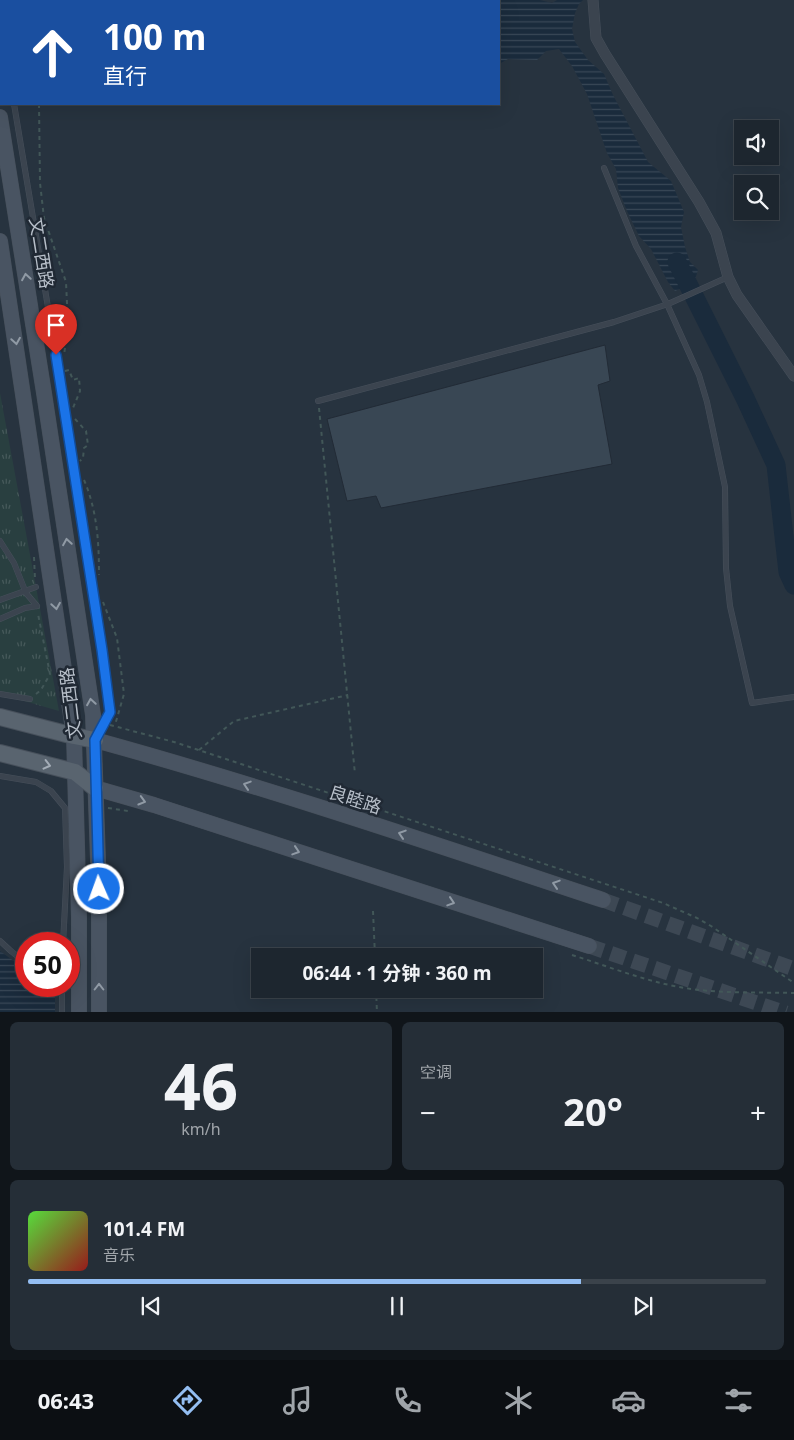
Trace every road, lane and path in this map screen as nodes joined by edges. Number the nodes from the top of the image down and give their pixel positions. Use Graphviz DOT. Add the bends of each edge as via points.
graph roads {
  1 [pos="593,0"];
  2 [pos="14,105"];
  3 [pos="39,105"];
  4 [pos="0,117"];
  5 [pos="604,168"];
  6 [pos="0,241"];
  7 [pos="728,277"];
  8 [pos="668,304"];
  9 [pos="64,356"];
  10 [pos="63,364"];
  11 [pos="794,376"];
  12 [pos="318,401"];
  13 [pos="73,412"];
  14 [pos="73,418"];
  15 [pos="79,462"];
  16 [pos="82,475"];
  17 [pos="0,542"];
  18 [pos="34,554"];
  19 [pos="99,579"];
  20 [pos="36,586"];
  21 [pos="25,590"];
  22 [pos="0,600"];
  23 [pos="103,602"];
  24 [pos="37,606"];
  25 [pos="0,620"];
  26 [pos="0,694"];
  27 [pos="348,695"];
  28 [pos="794,697"];
  29 [pos="30,699"];
  30 [pos="0,717"];
  31 [pos="114,726"];
  32 [pos="74,736"];
  33 [pos="95,740"];
  34 [pos="199,750"];
  35 [pos="0,753"];
  36 [pos="75,772"];
  37 [pos="355,774"];
  38 [pos="0,776"];
  39 [pos="95,788"];
  40 [pos="603,900"];
  41 [pos="373,912"];
  42 [pos="64,932"];
  43 [pos="0,941"];
  44 [pos="589,946"];
  45 [pos="375,948"];
  46 [pos="15,954"];
  47 [pos="62,997"];
  48 [pos="376,998"];
  49 [pos="62,1012"];
  50 [pos="79,1012"];
  51 [pos="99,1012"];
  52 [pos="377,1012"];
  1 -- 7 [label="street" via="596,38 699,202 716,233"];
  2 -- 33 [label="lane" via="62,391 110,712"];
  3 -- 9 [label="path" via="44,218 66,282 68,325"];
  33 -- 4 [label="main road, 文二西路, one-way"];
  5 -- 8 [label="lane" via="636,246"];
  6 -- 32 [label="main road, 文二西路, one-way"];
  7 -- 8 [label="lane"];
  7 -- 11 [label="street"];
  8 -- 12 [label="lane" via="614,322"];
  8 -- 28 [label="lane" via="699,375 716,438 725,487 730,606 752,703"];
  10 -- 13 [label="path" via="63,372 69,370 73,380 79,378 80,391"];
  12 -- 27 [label="path"];
  14 -- 15 [label="path" via="86,431 88,445"];
  16 -- 19 [label="path" via="95,512"];
  17 -- 21 [label="lane" via="14,563"];
  18 -- 20 [label="path"];
  20 -- 21 [label="lane"];
  21 -- 22 [label="lane"];
  21 -- 24 [label="lane"];
  23 -- 31 [label="path" via="117,638 124,694"];
  24 -- 25 [label="lane"];
  24 -- 29 [label="path" via="50,674 41,690"];
  26 -- 29 [label="lane"];
  27 -- 34 [label="path" via="234,721"];
  27 -- 37 [label="path"];
  30 -- 32 [label="main road"];
  32 -- 33 [label="main road"];
  32 -- 36 [label="main road, 文二西路"];
  33 -- 39 [label="main road, 文二西路"];
  40 -- 33 [label="main road, 良睦路, one-way" via="184,765"];
  35 -- 36 [label="main road, one-way"];
  36 -- 39 [label="main road"];
  36 -- 50 [label="main road, 文二西路"];
  38 -- 42 [label="lane" via="36,782 51,791 65,808 67,867"];
  39 -- 44 [label="main road, one-way"];
  51 -- 39 [label="main road, 文二西路, one-way"];
  41 -- 45 [label="path"];
  43 -- 46 [label="lane"];
  47 -- 49 [label="lane"];
  48 -- 52 [label="path"];
}
